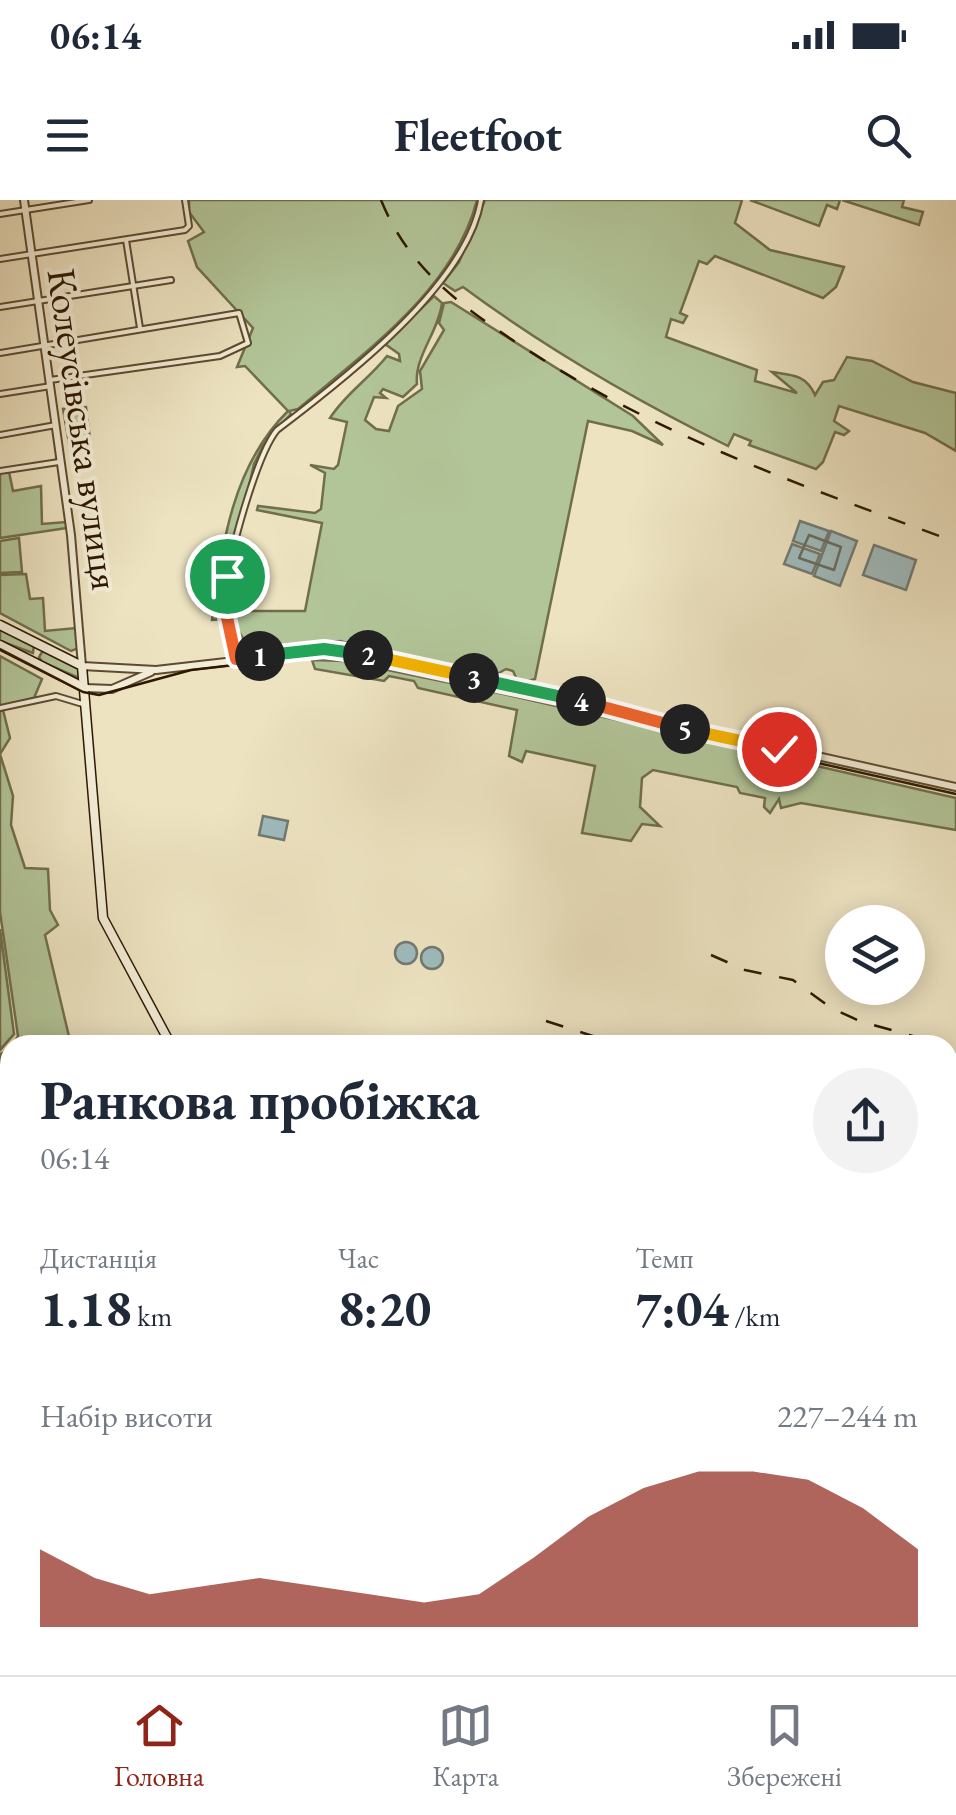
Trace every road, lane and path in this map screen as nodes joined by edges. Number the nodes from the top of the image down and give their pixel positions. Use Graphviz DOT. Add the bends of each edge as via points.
graph roads {
  1 [pos="90,200"];
  2 [pos="185,200"];
  3 [pos="481,200"];
  4 [pos="67,201"];
  5 [pos="24,205"];
  6 [pos="0,214"];
  7 [pos="126,240"];
  8 [pos="30,255"];
  9 [pos="0,259"];
  10 [pos="170,280"];
  11 [pos="132,286"];
  12 [pos="37,301"];
  13 [pos="0,307"];
  14 [pos="140,328"];
  15 [pos="44,344"];
  16 [pos="0,353"];
  17 [pos="50,383"];
  18 [pos="0,394"];
  19 [pos="56,425"];
  20 [pos="0,435"];
  21 [pos="62,462"];
  22 [pos="0,472"];
  23 [pos="0,624"];
  24 [pos="0,645"];
  25 [pos="40,646"];
  26 [pos="236,659"];
  27 [pos="33,662"];
  28 [pos="82,666"];
  29 [pos="156,670"];
  30 [pos="86,697"];
  31 [pos="0,708"];
  32 [pos="956,787"];
  33 [pos="166,1035"];
  1 -- 4 [label="street"];
  2 -- 7 [label="street" via="185,230"];
  3 -- 26 [label="street" via="473,229 424,303 277,430 262,452 227,576 225,608"];
  4 -- 5 [label="street"];
  5 -- 6 [label="street"];
  5 -- 8 [label="street, Колеусівська вулиця"];
  7 -- 8 [label="street"];
  7 -- 11 [label="street"];
  8 -- 9 [label="street"];
  8 -- 12 [label="street, Колеусівська вулиця"];
  10 -- 11 [label="street"];
  11 -- 12 [label="street"];
  11 -- 14 [label="street"];
  12 -- 13 [label="street"];
  12 -- 15 [label="street, Колеусівська вулиця"];
  14 -- 15 [label="street"];
  14 -- 17 [label="street" via="239,313 248,343 232,353"];
  15 -- 16 [label="street"];
  15 -- 17 [label="street, Колеусівська вулиця"];
  17 -- 18 [label="street"];
  17 -- 19 [label="street, Колеусівська вулиця"];
  19 -- 20 [label="street"];
  19 -- 21 [label="street, Колеусівська вулиця"];
  21 -- 22 [label="street"];
  21 -- 28 [label="street, Колеусівська вулиця"];
  23 -- 25 [label="main road"];
  24 -- 27 [label="main road"];
  25 -- 27 [label="main road"];
  25 -- 28 [label="main road"];
  26 -- 29 [label="street"];
  26 -- 32 [label="street" via="353,652"];
  27 -- 30 [label="main road"];
  28 -- 29 [label="street"];
  28 -- 30 [label="main road"];
  29 -- 30 [label="street"];
  30 -- 31 [label="street" via="46,697"];
  30 -- 33 [label="main road" via="103,918"];
}
